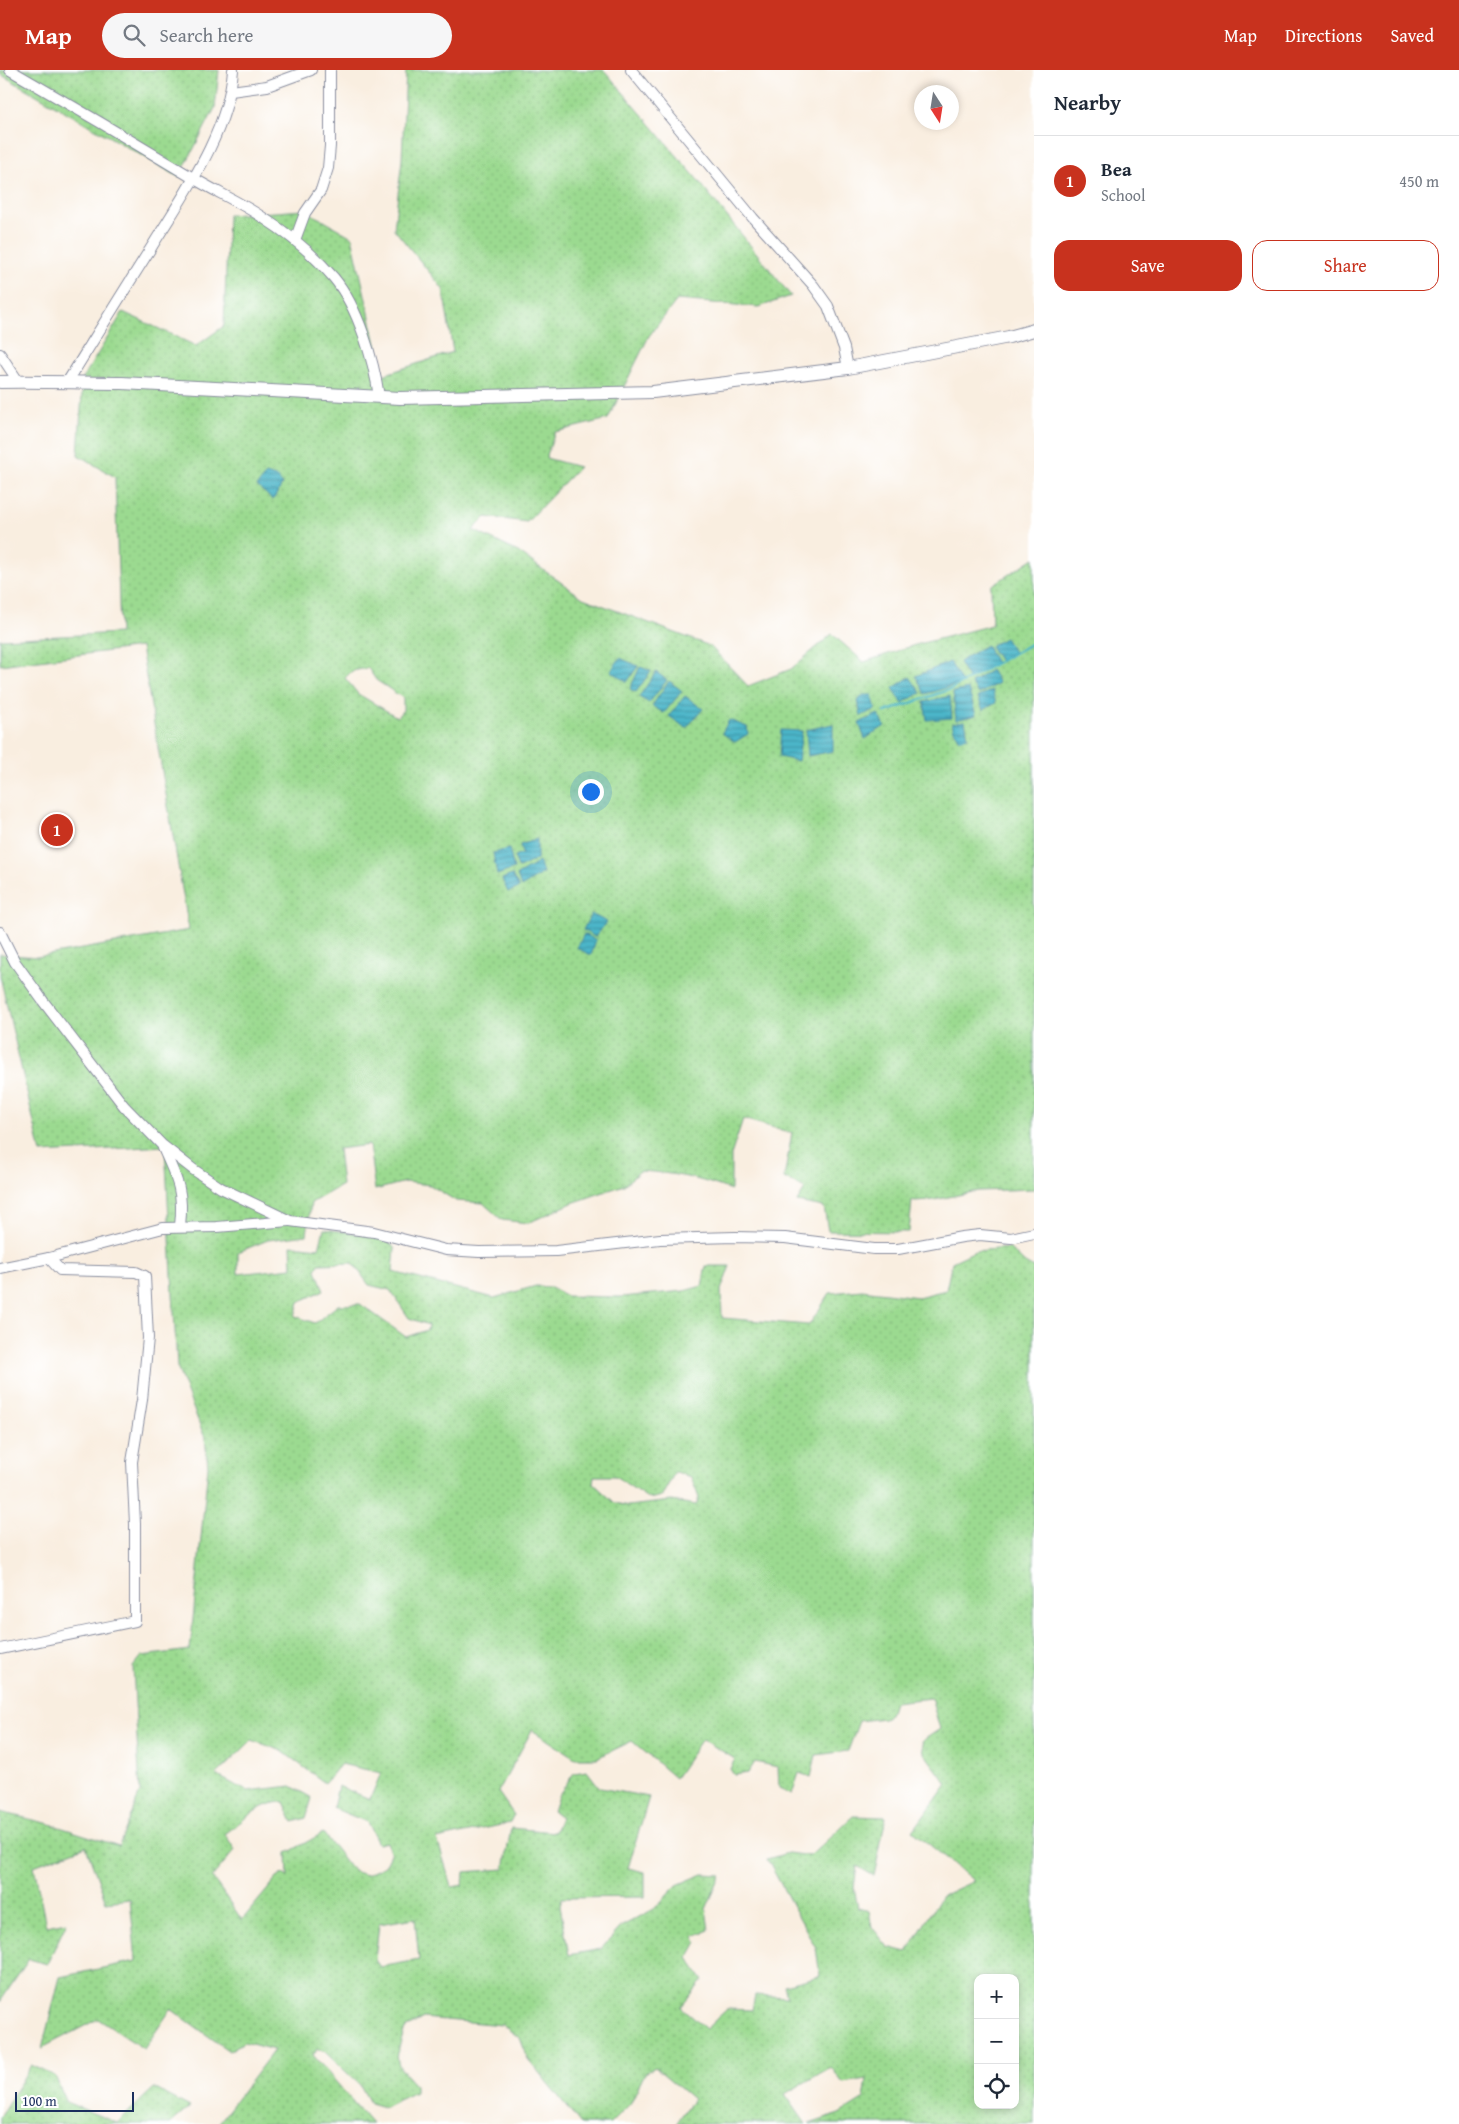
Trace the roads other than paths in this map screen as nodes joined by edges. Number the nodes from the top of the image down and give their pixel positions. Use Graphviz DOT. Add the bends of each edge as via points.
graph roads {
  1 [pos="10,70"];
  2 [pos="233,70"];
  3 [pos="311,70"];
  4 [pos="330,70"];
  5 [pos="631,70"];
  6 [pos="231,90"];
  7 [pos="194,179"];
  8 [pos="295,240"];
  9 [pos="1034,330"];
  10 [pos="0,354"];
  11 [pos="848,368"];
  12 [pos="18,381"];
  13 [pos="68,381"];
  14 [pos="0,382"];
  15 [pos="379,397"];
  16 [pos="0,932"];
  17 [pos="162,1145"];
  18 [pos="290,1221"];
  19 [pos="180,1226"];
  20 [pos="1034,1233"];
  21 [pos="49,1258"];
  22 [pos="0,1268"];
  23 [pos="0,1649"];
  1 -- 7 [label="street"];
  2 -- 6 [label="street"];
  3 -- 6 [label="street" via="268,86"];
  4 -- 8 [label="street" via="328,168 321,190 305,213"];
  5 -- 11 [label="street" via="753,218 813,285 828,306"];
  6 -- 7 [label="street" via="223,118"];
  7 -- 8 [label="street" via="265,218"];
  7 -- 13 [label="street"];
  8 -- 15 [label="street" via="334,278 350,302 375,369"];
  9 -- 11 [label="main road"];
  10 -- 12 [label="street"];
  11 -- 15 [label="main road" via="653,392"];
  12 -- 13 [label="main road"];
  12 -- 14 [label="main road"];
  13 -- 15 [label="main road"];
  16 -- 17 [label="street" via="15,962 43,1001 124,1106"];
  17 -- 18 [label="street" via="221,1188"];
  17 -- 19 [label="street" via="182,1194"];
  18 -- 19 [label="street" via="217,1227"];
  18 -- 20 [label="street" via="374,1232 446,1250 478,1252 556,1251 660,1240 735,1237 785,1238 898,1249 962,1237 1011,1238"];
  19 -- 21 [label="street"];
  21 -- 22 [label="street"];
  21 -- 23 [label="street" via="60,1270 136,1272 145,1276 148,1338 132,1462 136,1524 134,1621"];
}
